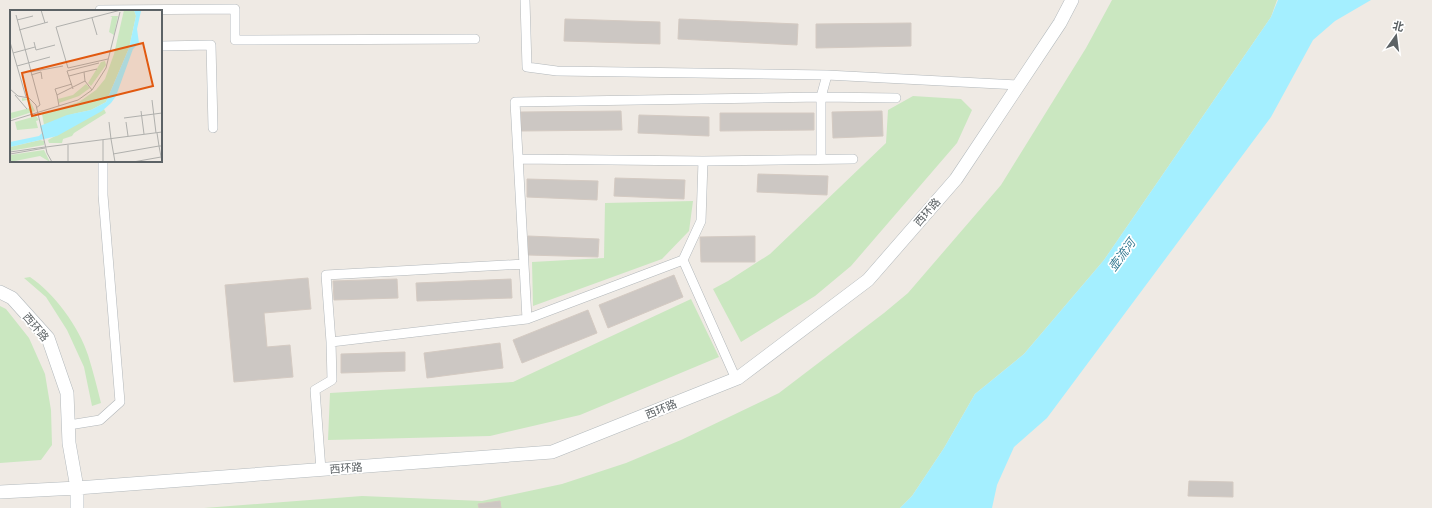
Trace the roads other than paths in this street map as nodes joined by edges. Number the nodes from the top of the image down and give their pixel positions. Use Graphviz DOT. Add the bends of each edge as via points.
graph roads {
  1 [pos="525,0"];
  2 [pos="1072,0"];
  3 [pos="100,7"];
  4 [pos="475,39"];
  5 [pos="162,46"];
  6 [pos="827,75"];
  7 [pos="1019,85"];
  8 [pos="821,97"];
  9 [pos="896,98"];
  10 [pos="213,128"];
  11 [pos="518,159"];
  12 [pos="821,159"];
  13 [pos="853,159"];
  14 [pos="703,161"];
  15 [pos="103,162"];
  16 [pos="683,260"];
  17 [pos="524,264"];
  18 [pos="0,292"];
  19 [pos="527,320"];
  20 [pos="331,342"];
  21 [pos="736,379"];
  22 [pos="69,425"];
  23 [pos="321,470"];
  24 [pos="77,488"];
  25 [pos="0,492"];
  26 [pos="77,508"];
  1 -- 6 [label="street" via="527,67 557,71"];
  2 -- 7 [label="main road, 西环路"];
  3 -- 4 [label="street" via="235,9 235,40"];
  5 -- 10 [label="street" via="211,45"];
  6 -- 7 [label="street"];
  6 -- 8 [label="street"];
  7 -- 21 [label="main road, 西环路" via="956,179 868,280"];
  8 -- 9 [label="street"];
  8 -- 11 [label="street" via="515,102"];
  8 -- 12 [label="street"];
  11 -- 14 [label="street"];
  11 -- 17 [label="street"];
  12 -- 13 [label="street"];
  12 -- 14 [label="street"];
  14 -- 16 [label="street" via="701,221"];
  15 -- 22 [label="street" via="103,195 120,402 100,420"];
  16 -- 19 [label="street"];
  16 -- 21 [label="street"];
  17 -- 19 [label="street"];
  17 -- 20 [label="street" via="326,275"];
  18 -- 22 [label="main road, 西环路" via="12,298 48,338 67,392"];
  19 -- 20 [label="street"];
  20 -- 23 [label="street" via="332,380 315,390"];
  21 -- 23 [label="main road, 西环路" via="552,452"];
  22 -- 24 [label="main road, 西环路" via="69,443"];
  23 -- 24 [label="main road, 西环路"];
  24 -- 25 [label="main road, 西环路"];
  24 -- 26 [label="main road, 西环路"];
}
